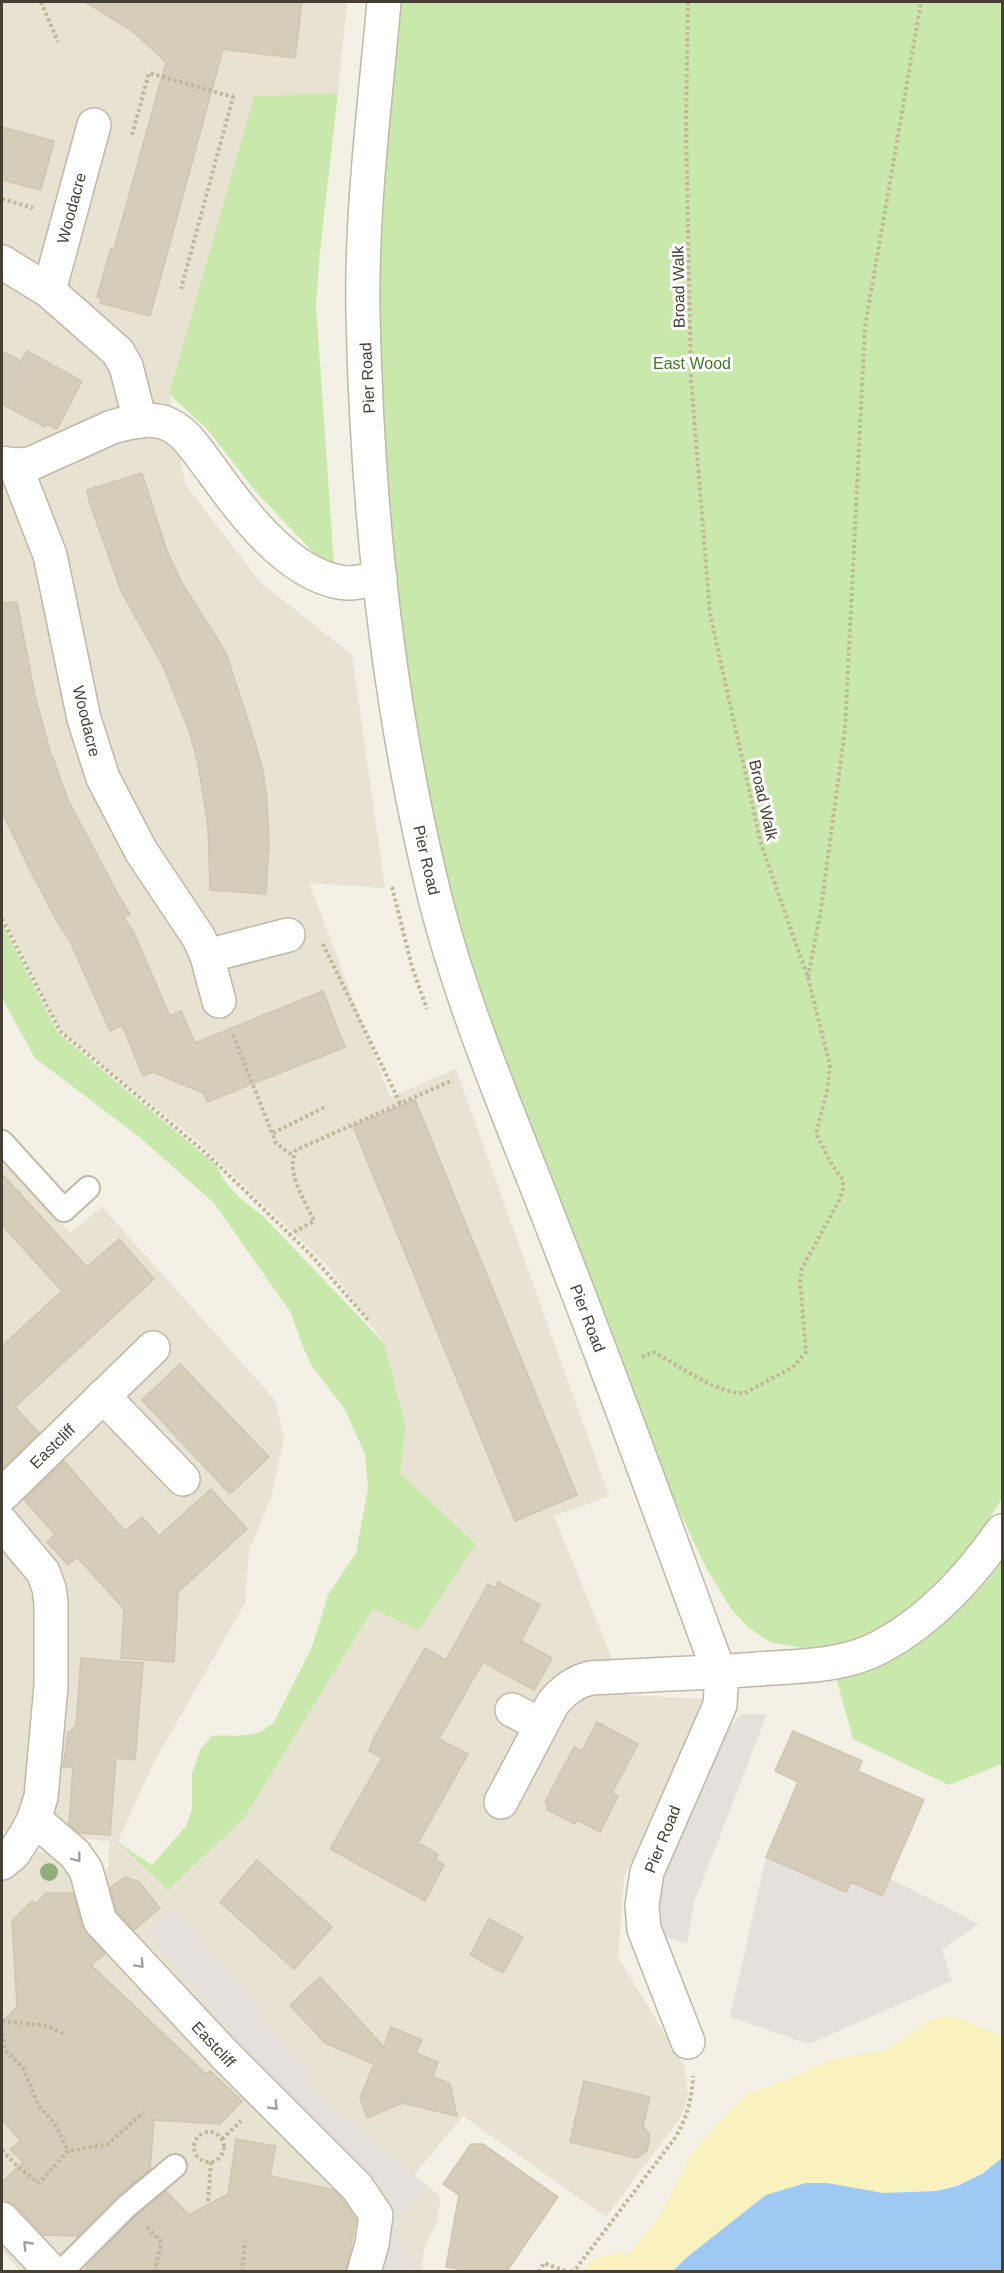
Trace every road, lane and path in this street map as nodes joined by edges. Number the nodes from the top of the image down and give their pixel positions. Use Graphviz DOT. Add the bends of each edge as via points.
graph roads {
  1 [pos="41,2"];
  2 [pos="384,2"];
  3 [pos="688,2"];
  4 [pos="921,2"];
  5 [pos="58,42"];
  6 [pos="94,125"];
  7 [pos="2,262"];
  8 [pos="181,289"];
  9 [pos="49,291"];
  10 [pos="140,421"];
  11 [pos="8,464"];
  12 [pos="380,578"];
  13 [pos="2,919"];
  14 [pos="288,935"];
  15 [pos="207,956"];
  16 [pos="808,978"];
  17 [pos="219,1001"];
  18 [pos="453,1080"];
  19 [pos="400,1103"];
  20 [pos="327,1106"];
  21 [pos="273,1133"];
  22 [pos="2,1142"];
  23 [pos="292,1156"];
  24 [pos="88,1188"];
  25 [pos="289,1235"];
  26 [pos="368,1320"];
  27 [pos="153,1348"];
  28 [pos="607,1366"];
  29 [pos="103,1396"];
  30 [pos="183,1479"];
  31 [pos="2,1495"];
  32 [pos="2,1523"];
  33 [pos="1002,1531"];
  34 [pos="719,1672"];
  35 [pos="512,1710"];
  36 [pos="541,1725"];
  37 [pos="501,1802"];
  38 [pos="34,1819"];
  39 [pos="2,1863"];
  40 [pos="2,2021"];
  41 [pos="2,2033"];
  42 [pos="64,2034"];
  43 [pos="691,2057"];
  44 [pos="144,2112"];
  45 [pos="2,2150"];
  46 [pos="68,2151"];
  47 [pos="211,2162"];
  48 [pos="175,2166"];
  49 [pos="208,2201"];
  50 [pos="128,2206"];
  51 [pos="2,2219"];
  52 [pos="245,2241"];
  53 [pos="52,2271"];
  54 [pos="61,2271"];
  55 [pos="155,2271"];
  56 [pos="242,2271"];
  57 [pos="364,2271"];
  58 [pos="539,2271"];
  59 [pos="570,2271"];
  1 -- 5 [label="path"];
  2 -- 12 [label="street, Pier Road" via="363,312"];
  3 -- 16 [label="path, Broad Walk" via="686,126 692,379 710,614 761,844"];
  4 -- 16 [label="path" via="865,327 844,729"];
  6 -- 8 [label="path" via="132,136 149,73 234,97"];
  6 -- 9 [label="street, Woodacre"];
  7 -- 9 [label="street"];
  9 -- 10 [label="street" via="122,357"];
  10 -- 11 [label="street, Woodacre" via="112,427 30,464"];
  10 -- 12 [label="street, Woodacre" via="158,422 180,431 268,540 315,576 342,583"];
  11 -- 15 [label="street, Woodacre" via="50,555 84,719 103,778 128,829"];
  12 -- 28 [label="street, Pier Road" via="408,773 437,904 483,1048"];
  13 -- 25 [label="path" via="60,1031 186,1135"];
  14 -- 15 [label="street"];
  14 -- 19 [label="path" via="315,928"];
  15 -- 17 [label="street, Woodacre"];
  16 -- 28 [label="path, Broad Walk" via="830,1065 816,1133 843,1180 843,1189 802,1268 806,1352 793,1367 745,1393 723,1391 653,1352"];
  17 -- 21 [label="path"];
  18 -- 19 [label="path"];
  19 -- 23 [label="path" via="298,1148"];
  20 -- 21 [label="path"];
  21 -- 23 [label="path" via="278,1145"];
  22 -- 24 [label="lane" via="64,1210"];
  23 -- 25 [label="path" via="292,1172 314,1221"];
  25 -- 26 [label="path"];
  27 -- 29 [label="street, Eastcliff"];
  28 -- 34 [label="street, Pier Road"];
  29 -- 30 [label="street"];
  29 -- 31 [label="street, Eastcliff"];
  32 -- 38 [label="street" via="38,1565 51,1594 51,1686 43,1786"];
  33 -- 34 [label="street" via="951,1594 881,1647 830,1664"];
  34 -- 36 [label="street" via="580,1680 561,1693"];
  34 -- 43 [label="street, Pier Road" via="720,1705 647,1872 642,1905 644,1929"];
  35 -- 36 [label="street"];
  36 -- 37 [label="street"];
  38 -- 39 [label="street" via="19,1846"];
  38 -- 57 [label="street, Eastcliff, one-way" via="75,1854 86,1870 100,1921 226,2056 357,2187 376,2215"];
  40 -- 42 [label="path" via="47,2026"];
  41 -- 46 [label="path" via="5,2050 23,2068 39,2106 55,2124"];
  43 -- 59 [label="path" via="692,2099 684,2124 576,2270"];
  44 -- 46 [label="path" via="108,2144"];
  45 -- 46 [label="path" via="39,2183"];
  47 -- 47 [label="path" via="201,2160 195,2152 197,2138 205,2132 219,2135 224,2143 220,2157"];
  47 -- 49 [label="path"];
  48 -- 50 [label="lane"];
  50 -- 54 [label="lane"];
  50 -- 55 [label="path" via="161,2242"];
  53 -- 51 [label="street, one-way"];
  52 -- 56 [label="path"];
  58 -- 59 [label="path" via="544,2263"];
}
